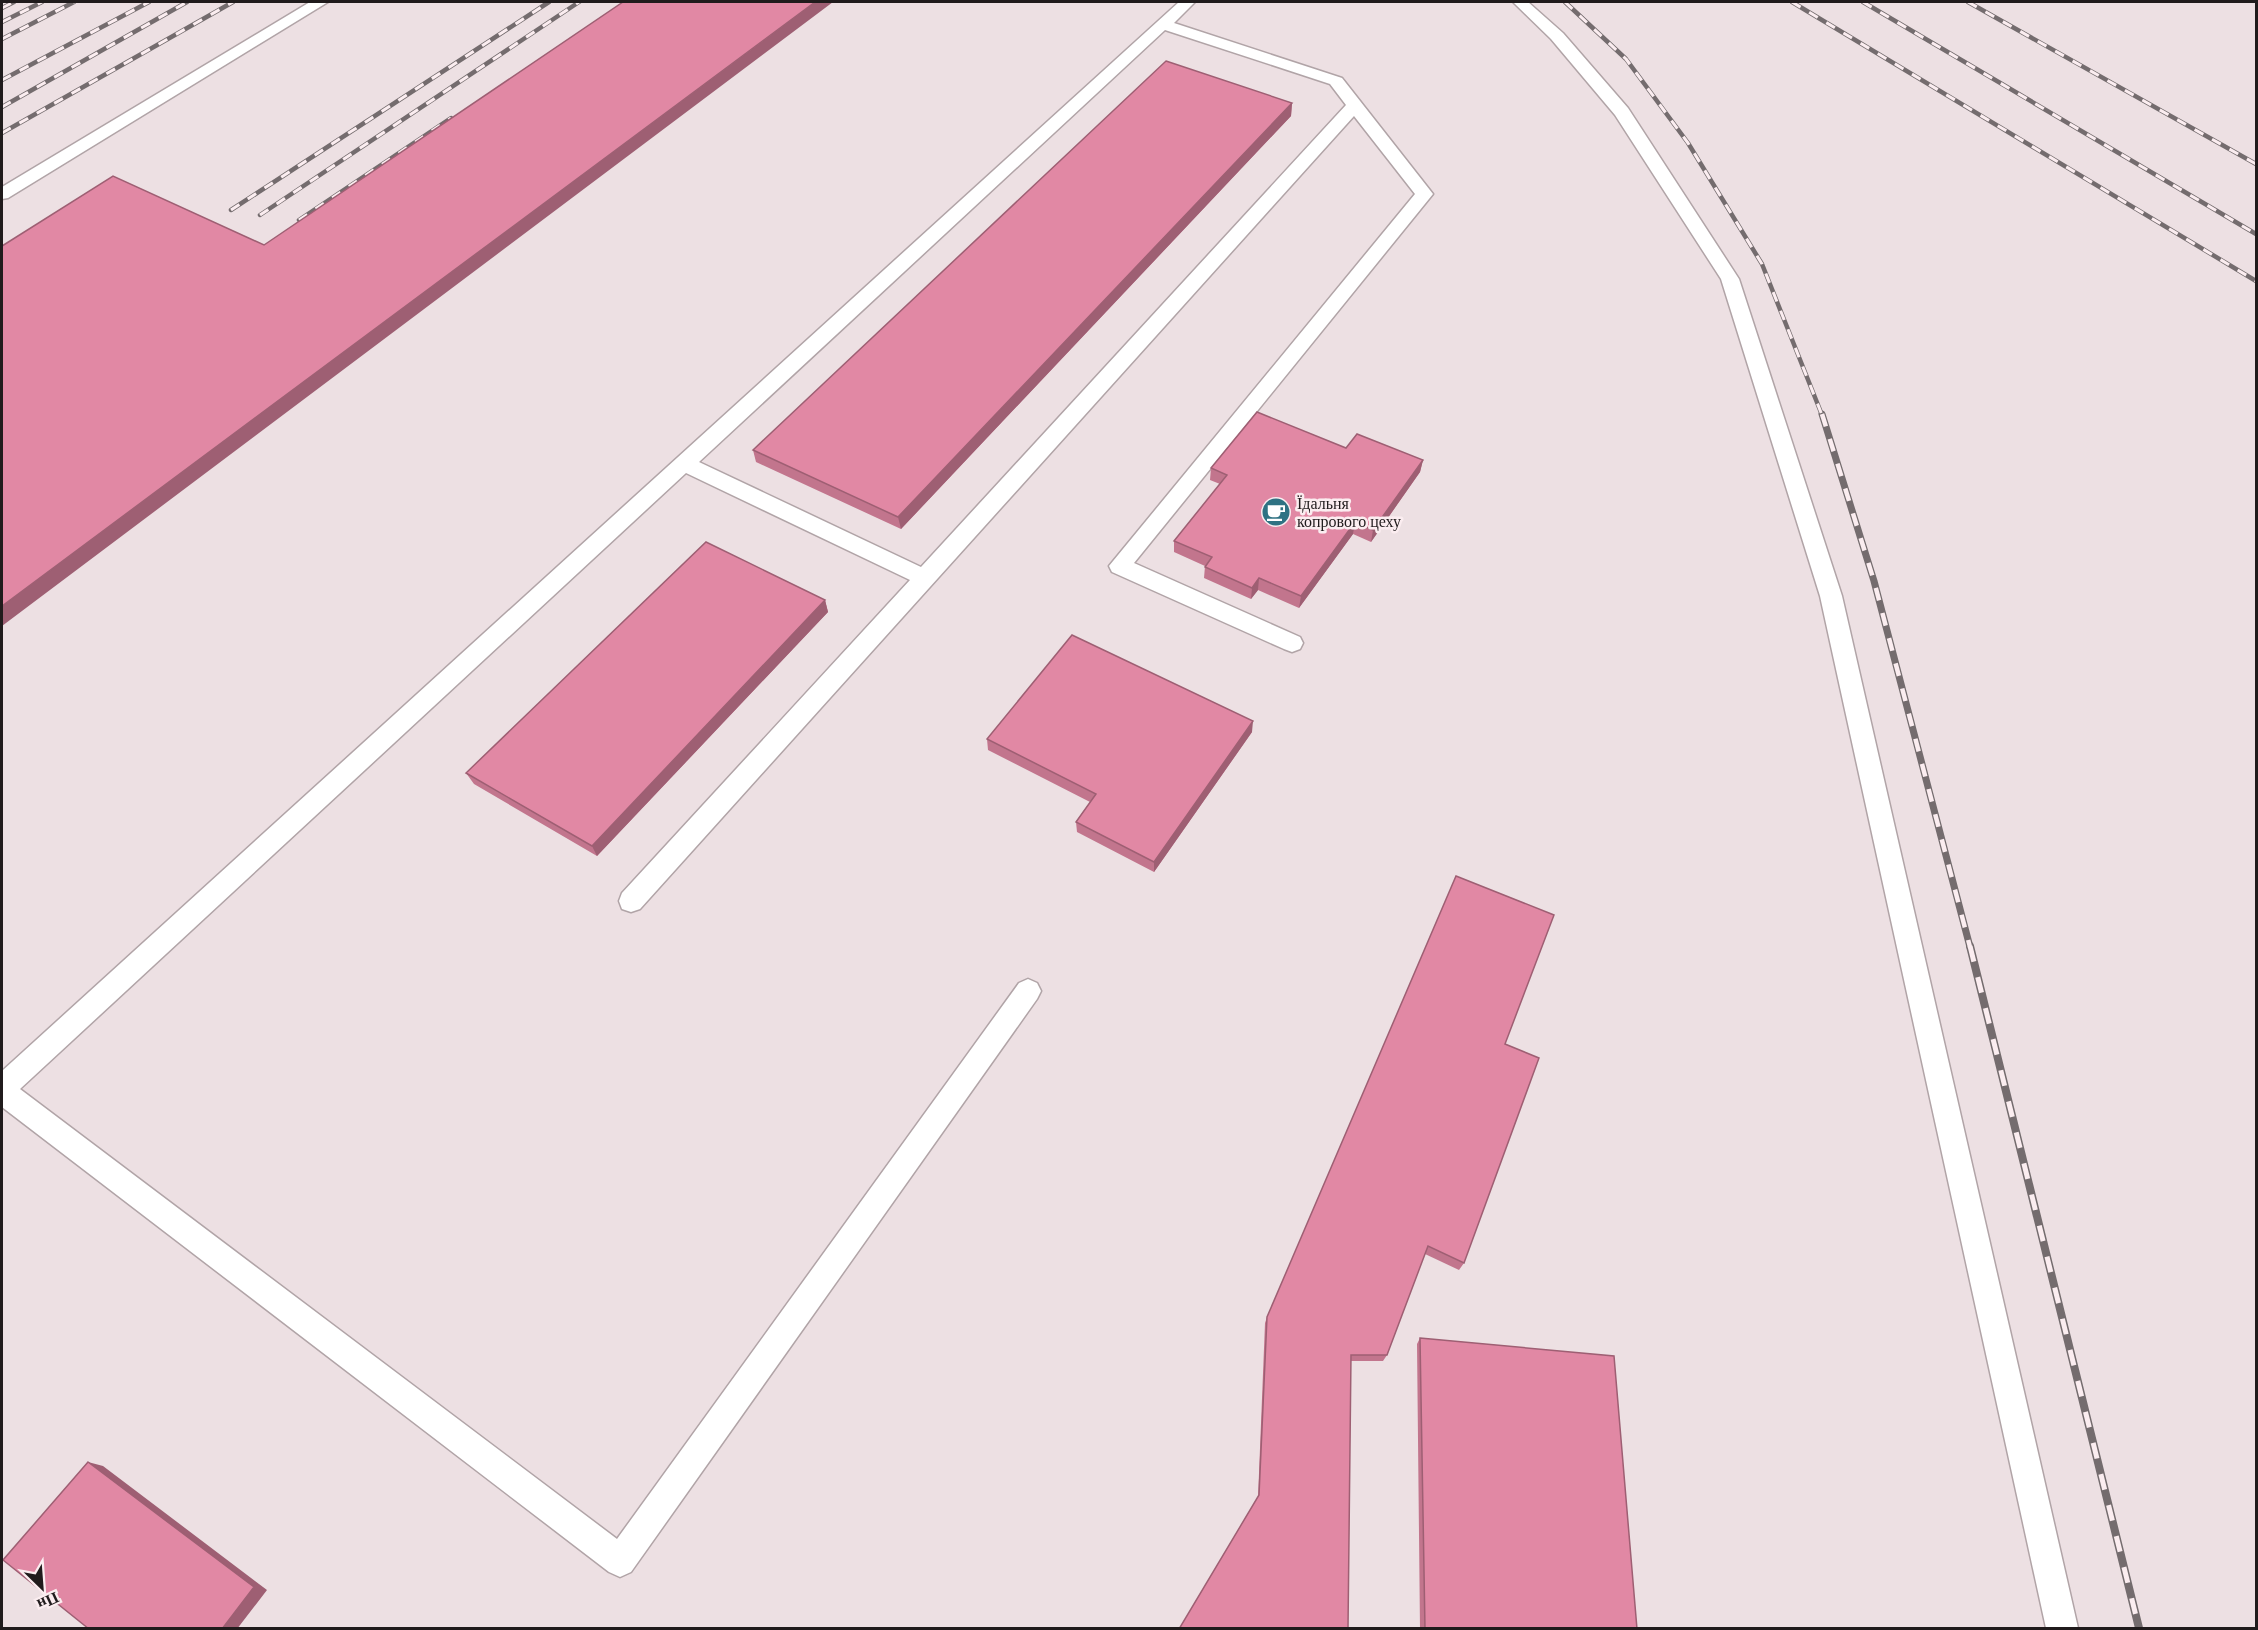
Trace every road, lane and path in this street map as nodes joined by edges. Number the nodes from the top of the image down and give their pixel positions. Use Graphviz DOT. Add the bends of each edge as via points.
graph roads {
  1 [pos="320,2"];
  2 [pos="1186,2"];
  3 [pos="1520,2"];
  4 [pos="1162,24"];
  5 [pos="1354,105"];
  6 [pos="2,194"];
  7 [pos="683,463"];
  8 [pos="924,578"];
  9 [pos="1292,643"];
  10 [pos="630,901"];
  11 [pos="1028,991"];
  12 [pos="2,1090"];
  13 [pos="2062,1629"];
  1 -- 6 [label="lane"];
  2 -- 4 [label="lane"];
  3 -- 13 [label="lane" via="1557,36 1622,112 1730,279 1831,596"];
  4 -- 5 [label="lane" via="1336,81"];
  4 -- 7 [label="lane"];
  5 -- 8 [label="lane"];
  5 -- 9 [label="lane" via="1424,194 1120,566"];
  7 -- 8 [label="lane"];
  7 -- 12 [label="lane"];
  8 -- 10 [label="lane"];
  11 -- 12 [label="lane" via="620,1561"];
}
